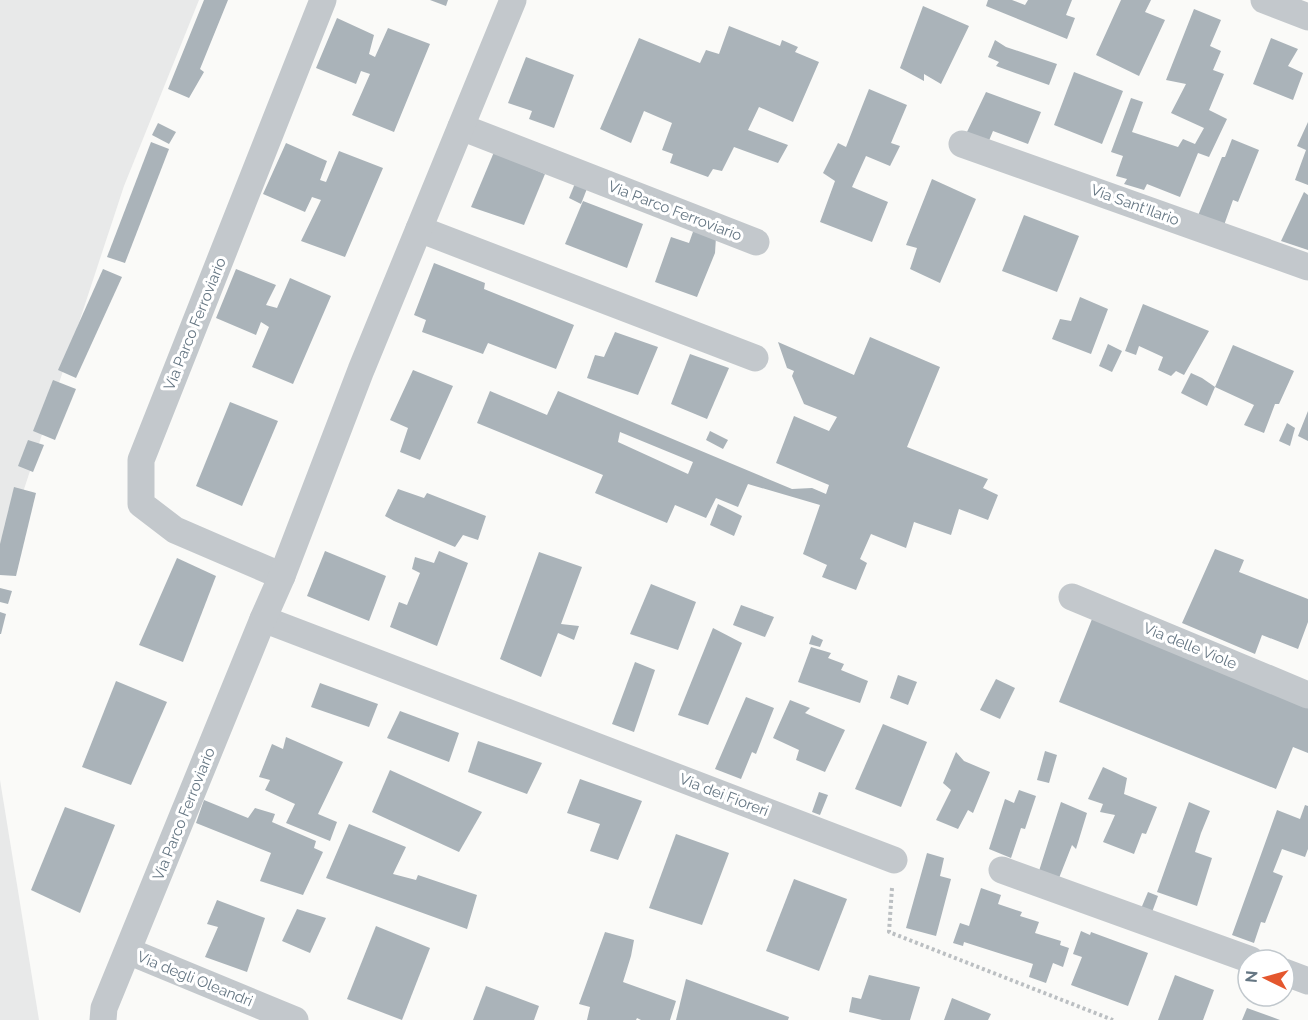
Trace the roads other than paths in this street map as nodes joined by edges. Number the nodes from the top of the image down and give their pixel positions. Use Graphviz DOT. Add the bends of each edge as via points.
graph roads {
  1 [pos="323,0"];
  2 [pos="513,0"];
  3 [pos="1264,0"];
  4 [pos="1308,17"];
  5 [pos="461,127"];
  6 [pos="962,144"];
  7 [pos="419,230"];
  8 [pos="756,242"];
  9 [pos="1308,267"];
  10 [pos="755,358"];
  11 [pos="282,576"];
  12 [pos="1072,597"];
  13 [pos="263,619"];
  14 [pos="1308,695"];
  15 [pos="894,860"];
  16 [pos="1002,870"];
  17 [pos="128,951"];
  18 [pos="1236,955"];
  19 [pos="103,1020"];
  20 [pos="295,1020"];
  1 -- 11 [label="street, Via Parco Ferroviario" via="141,460 141,504 175,530"];
  2 -- 5 [label="street, Via Parco Ferroviario"];
  3 -- 4 [label="street"];
  5 -- 7 [label="street, Via Parco Ferroviario"];
  5 -- 8 [label="street, Via Parco Ferroviario"];
  6 -- 9 [label="street, Via Sant'Ilario"];
  7 -- 10 [label="street"];
  7 -- 11 [label="street, Via Parco Ferroviario"];
  11 -- 13 [label="street, Via Parco Ferroviario"];
  12 -- 14 [label="street, Via delle Viole"];
  13 -- 15 [label="street, Via dei Fioreri"];
  13 -- 17 [label="street, Via Parco Ferroviario"];
  16 -- 18 [label="street"];
  17 -- 19 [label="street, Via Parco Ferroviario" via="104,1008"];
  17 -- 20 [label="street, Via degli Oleandri"];
}
